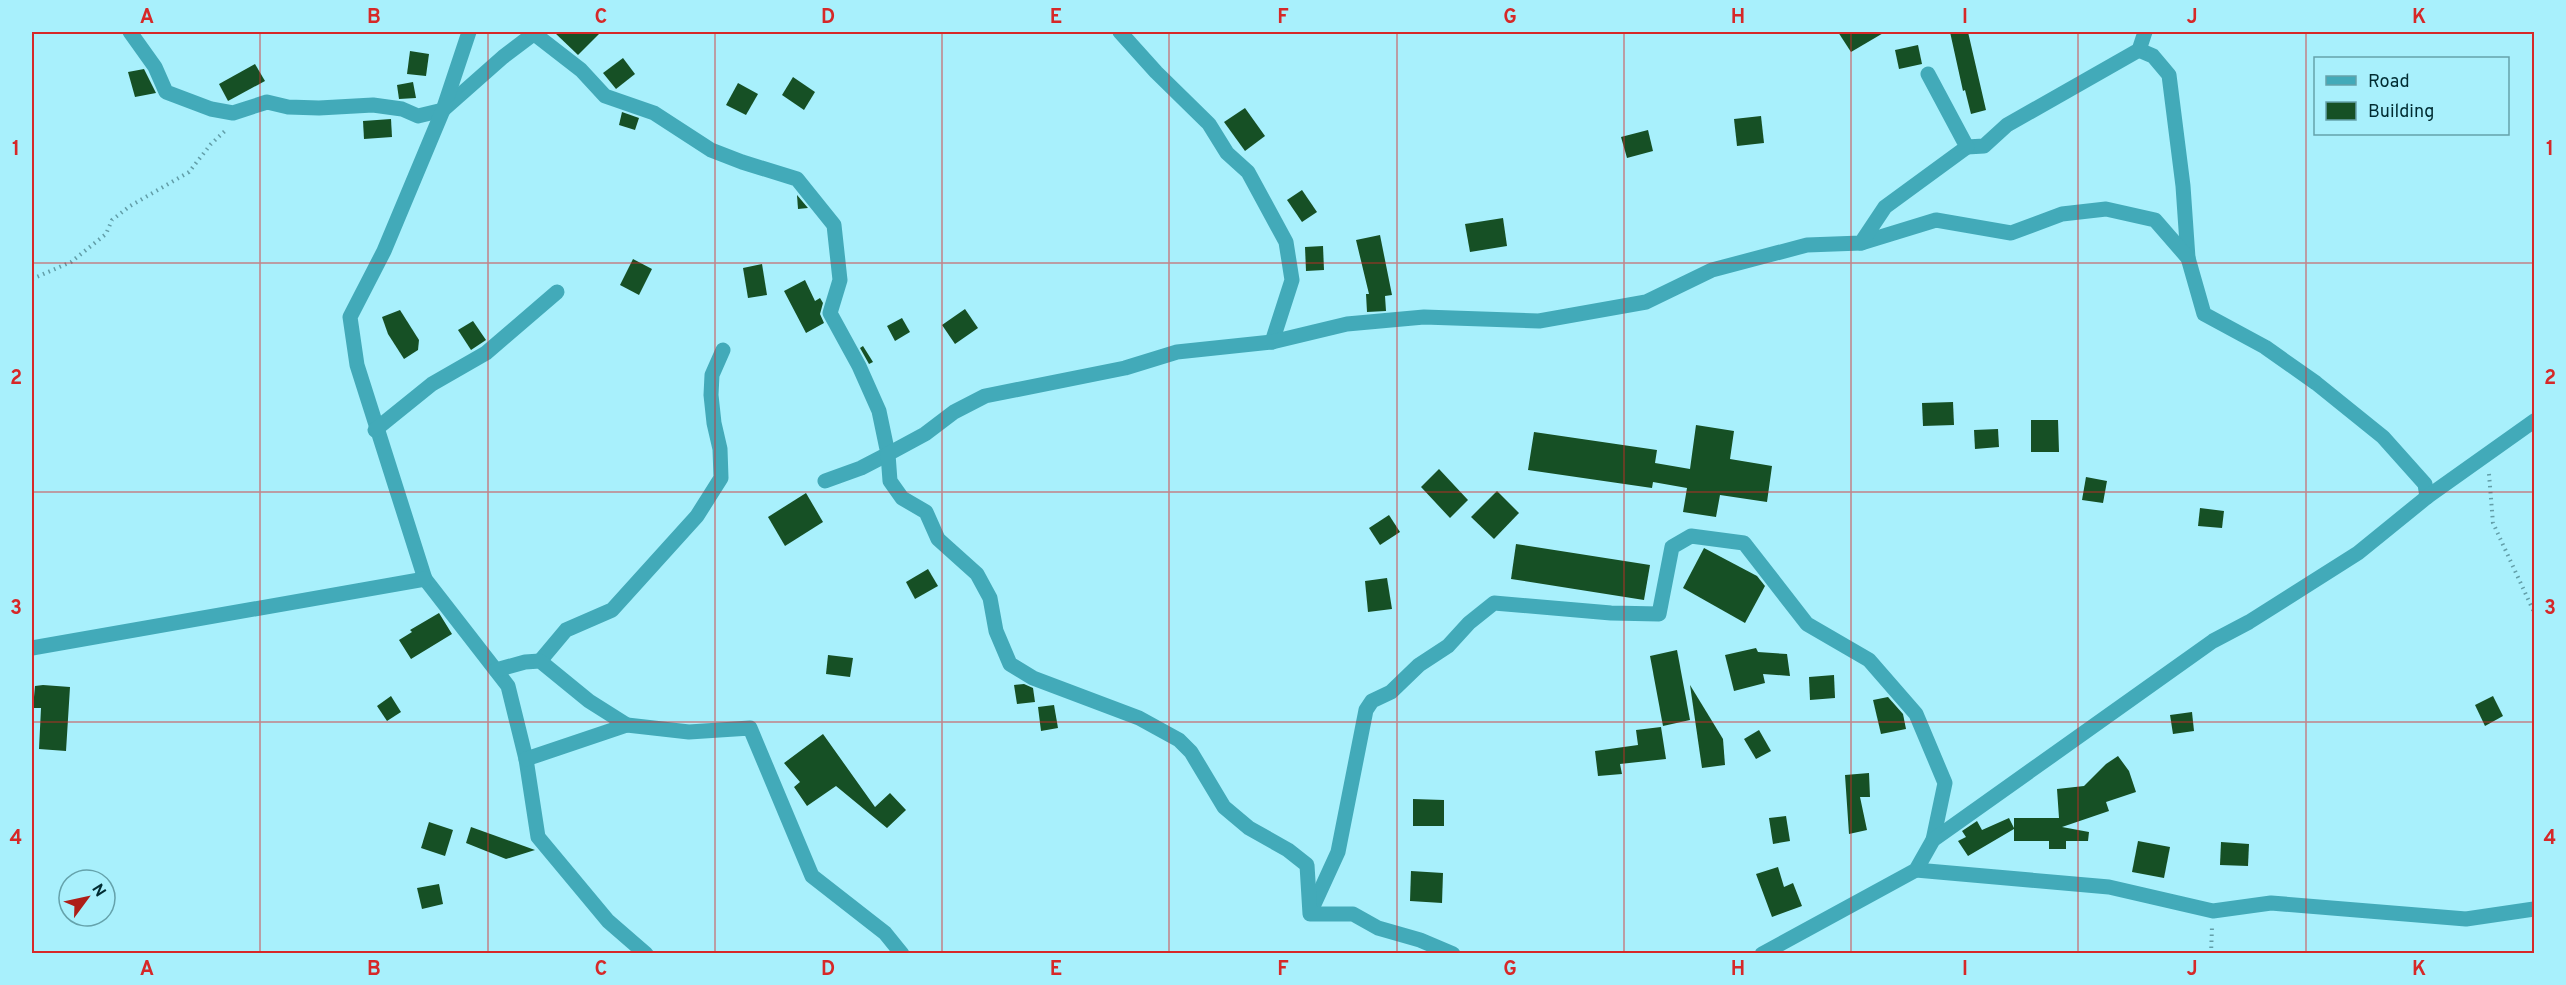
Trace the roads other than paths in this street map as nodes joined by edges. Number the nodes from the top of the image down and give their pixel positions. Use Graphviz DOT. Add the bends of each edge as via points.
graph roads {
  1 [pos="130,32"];
  2 [pos="469,32"];
  3 [pos="1120,32"];
  4 [pos="2145,32"];
  5 [pos="534,33"];
  6 [pos="2139,50"];
  7 [pos="1928,74"];
  8 [pos="443,110"];
  9 [pos="1967,147"];
  10 [pos="1861,243"];
  11 [pos="2188,258"];
  12 [pos="557,292"];
  13 [pos="1272,342"];
  14 [pos="723,350"];
  15 [pos="2535,421"];
  16 [pos="375,430"];
  17 [pos="888,454"];
  18 [pos="825,481"];
  19 [pos="2427,497"];
  20 [pos="425,579"];
  21 [pos="32,648"];
  22 [pos="540,661"];
  23 [pos="496,670"];
  24 [pos="627,724"];
  25 [pos="526,759"];
  26 [pos="1933,840"];
  27 [pos="1916,870"];
  28 [pos="2535,909"];
  29 [pos="1310,914"];
  30 [pos="646,954"];
  31 [pos="902,954"];
  32 [pos="1453,954"];
  33 [pos="1762,954"];
  1 -- 8 [label="street" via="166,92 211,109 233,113 267,102 319,108 373,105 418,116"];
  2 -- 8 [label="street"];
  3 -- 13 [label="street" via="1209,124 1227,153 1248,172 1286,242 1292,280"];
  4 -- 6 [label="street"];
  5 -- 8 [label="street"];
  5 -- 17 [label="street" via="581,70 605,96 654,113 711,150 797,179 834,225 840,280 830,313 879,411"];
  6 -- 9 [label="street" via="2007,125 1984,146"];
  6 -- 11 [label="street" via="2152,56 2169,75"];
  7 -- 9 [label="street"];
  8 -- 16 [label="street" via="384,251 350,317 357,365"];
  9 -- 10 [label="street" via="1885,207"];
  10 -- 11 [label="street" via="1936,220 2011,233 2062,214 2106,209 2155,220"];
  10 -- 13 [label="street" via="1807,245 1712,270 1646,302 1539,321 1424,317 1347,324"];
  11 -- 19 [label="street" via="2204,314 2265,347 2383,437 2425,484"];
  12 -- 16 [label="street" via="486,353 432,384"];
  13 -- 17 [label="street" via="1177,352 1125,368 985,396"];
  14 -- 22 [label="street" via="712,375 711,395 721,478 697,516 612,610 566,630"];
  15 -- 19 [label="street"];
  16 -- 20 [label="street"];
  17 -- 18 [label="street"];
  17 -- 29 [label="street" via="890,481 902,498 926,512 938,539 977,574 990,598 996,632 1010,664 1033,678 1139,718 1179,740 1191,752 1224,807 1307,865"];
  19 -- 26 [label="street" via="2358,553 2213,641"];
  20 -- 21 [label="street"];
  20 -- 23 [label="street"];
  22 -- 23 [label="street"];
  22 -- 24 [label="street" via="589,702"];
  23 -- 25 [label="street" via="508,686"];
  24 -- 25 [label="street"];
  24 -- 31 [label="street" via="689,732 750,728 812,876 885,933"];
  25 -- 30 [label="street" via="538,837 609,921"];
  26 -- 27 [label="street"];
  26 -- 29 [label="street" via="1945,783 1916,714 1869,660 1806,624 1744,543 1691,536 1672,548 1659,614 1494,603 1391,692 1372,701 1366,710 1338,852"];
  27 -- 28 [label="street" via="2109,887 2213,911 2271,903 2466,919"];
  27 -- 33 [label="street"];
  29 -- 32 [label="street" via="1353,914 1378,928"];
}
